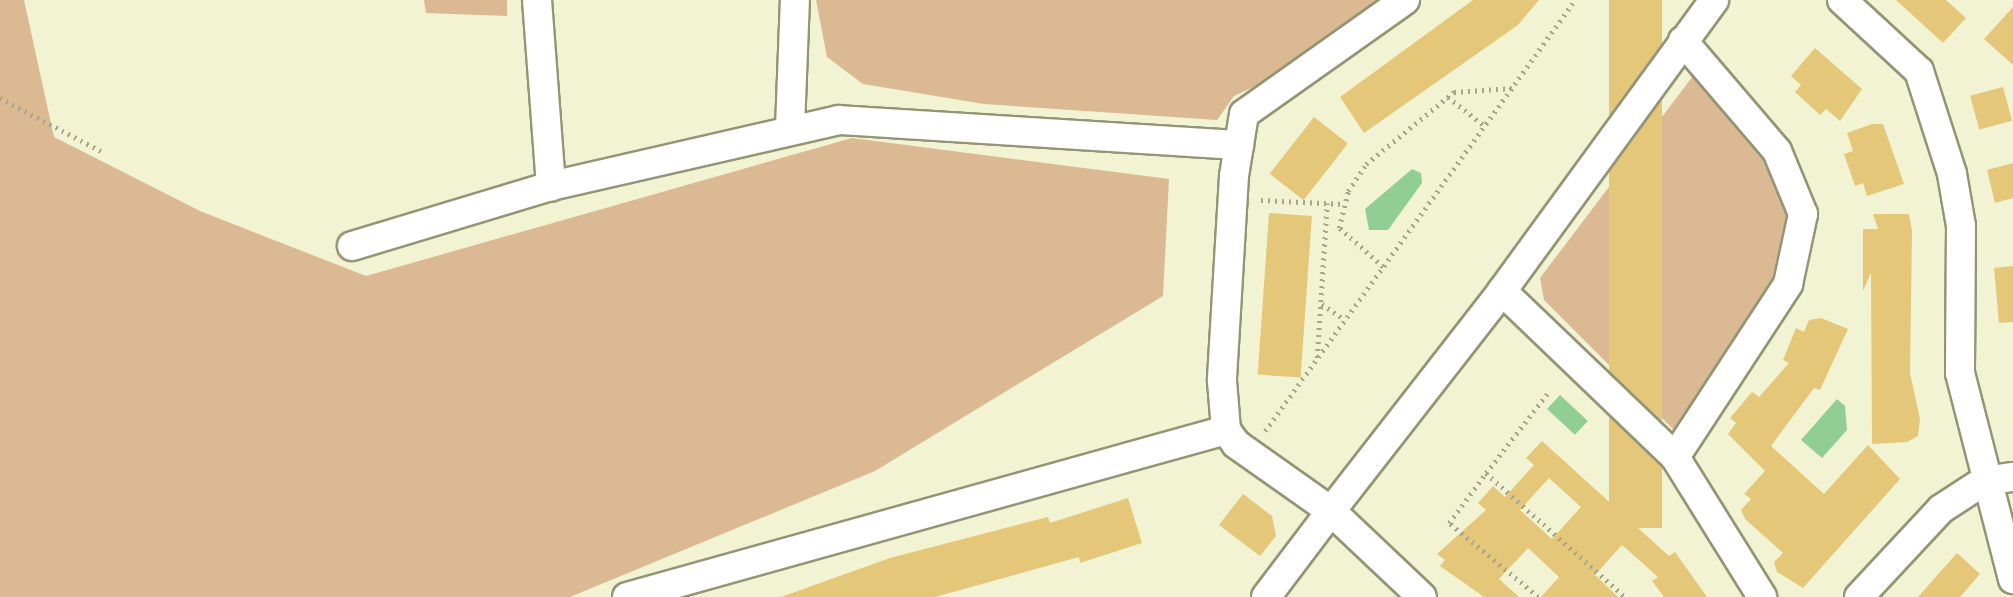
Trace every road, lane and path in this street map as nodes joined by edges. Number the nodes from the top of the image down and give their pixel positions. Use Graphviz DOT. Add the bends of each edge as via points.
graph roads {
  1 [pos="537,0"];
  2 [pos="795,0"];
  3 [pos="1405,0"];
  4 [pos="1575,0"];
  5 [pos="1714,0"];
  6 [pos="1842,0"];
  7 [pos="1683,41"];
  8 [pos="1513,88"];
  9 [pos="1448,96"];
  10 [pos="0,98"];
  11 [pos="1485,126"];
  12 [pos="790,128"];
  13 [pos="1239,145"];
  14 [pos="103,152"];
  15 [pos="551,186"];
  16 [pos="1261,200"];
  17 [pos="1327,203"];
  18 [pos="1344,204"];
  19 [pos="352,246"];
  20 [pos="1383,268"];
  21 [pos="1503,291"];
  22 [pos="1321,303"];
  23 [pos="1345,320"];
  24 [pos="1317,359"];
  25 [pos="1547,394"];
  26 [pos="1226,430"];
  27 [pos="1265,431"];
  28 [pos="1675,457"];
  29 [pos="1486,473"];
  30 [pos="2013,477"];
  31 [pos="1984,481"];
  32 [pos="1331,511"];
  33 [pos="2013,579"];
  34 [pos="627,597"];
  35 [pos="1266,597"];
  36 [pos="1422,597"];
  37 [pos="1538,597"];
  38 [pos="1625,597"];
  39 [pos="1762,597"];
  40 [pos="1859,597"];
  1 -- 15 [label="street"];
  2 -- 12 [label="street"];
  3 -- 13 [label="street" via="1244,114"];
  4 -- 8 [label="path"];
  5 -- 7 [label="street"];
  6 -- 31 [label="street" via="1919,71 1952,174 1961,226 1960,373"];
  7 -- 21 [label="street"];
  7 -- 28 [label="street" via="1777,151 1803,214 1788,284"];
  8 -- 9 [label="path"];
  8 -- 11 [label="path"];
  9 -- 11 [label="path"];
  9 -- 18 [label="path" via="1381,147"];
  10 -- 14 [label="path"];
  11 -- 20 [label="path"];
  12 -- 13 [label="street" via="838,120"];
  12 -- 15 [label="street"];
  13 -- 26 [label="street" via="1222,381"];
  15 -- 19 [label="street"];
  16 -- 17 [label="path"];
  17 -- 18 [label="path"];
  17 -- 22 [label="path"];
  18 -- 20 [label="path" via="1344,238"];
  20 -- 23 [label="path"];
  21 -- 28 [label="street"];
  21 -- 32 [label="street"];
  22 -- 23 [label="path"];
  22 -- 24 [label="path"];
  23 -- 24 [label="path"];
  24 -- 27 [label="path"];
  25 -- 29 [label="path"];
  26 -- 32 [label="street" via="1236,444"];
  26 -- 34 [label="street"];
  28 -- 39 [label="street"];
  29 -- 37 [label="path" via="1449,523"];
  29 -- 38 [label="path"];
  30 -- 31 [label="street"];
  31 -- 33 [label="street"];
  31 -- 40 [label="street" via="1941,509"];
  32 -- 35 [label="street"];
  32 -- 36 [label="street"];
}
